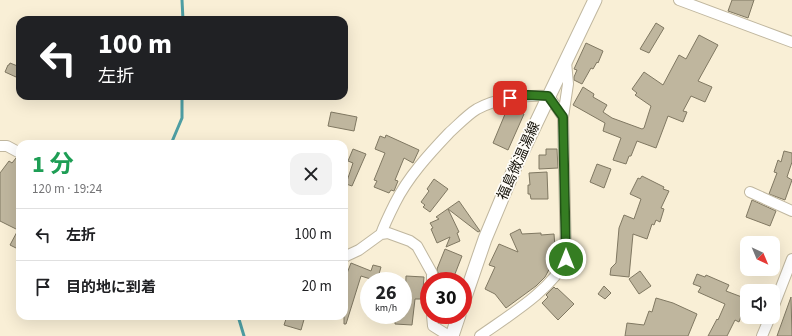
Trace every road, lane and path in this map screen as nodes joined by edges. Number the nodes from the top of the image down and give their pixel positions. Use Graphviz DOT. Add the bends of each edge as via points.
graph roads {
  1 [pos="595,0"];
  2 [pos="679,0"];
  3 [pos="792,42"];
  4 [pos="566,60"];
  5 [pos="548,96"];
  6 [pos="563,117"];
  7 [pos="0,146"];
  8 [pos="16,151"];
  9 [pos="750,192"];
  10 [pos="792,211"];
  11 [pos="381,234"];
  12 [pos="348,255"];
  13 [pos="792,259"];
  14 [pos="431,272"];
  15 [pos="472,277"];
  16 [pos="780,290"];
  17 [pos="433,324"];
  18 [pos="455,324"];
  19 [pos="767,324"];
  20 [pos="450,336"];
  21 [pos="480,336"];
  22 [pos="762,336"];
  1 -- 4 [label="main road, 福島微温湯線"];
  2 -- 3 [label="street"];
  4 -- 5 [label="main road, 福島微温湯線"];
  4 -- 6 [label="street" via="568,84"];
  5 -- 6 [label="street"];
  5 -- 11 [label="street" via="528,95 494,102 476,110 460,123 412,175 395,202"];
  5 -- 15 [label="main road, 福島微温湯線" via="515,167"];
  6 -- 21 [label="street" via="566,259 561,270 548,285"];
  7 -- 8 [label="street" via="7,146"];
  9 -- 10 [label="street"];
  11 -- 12 [label="street" via="360,250"];
  11 -- 14 [label="street" via="388,232 417,246"];
  13 -- 16 [label="street"];
  17 -- 20 [label="street"];
  18 -- 20 [label="main road"];
  19 -- 22 [label="street"];
}
